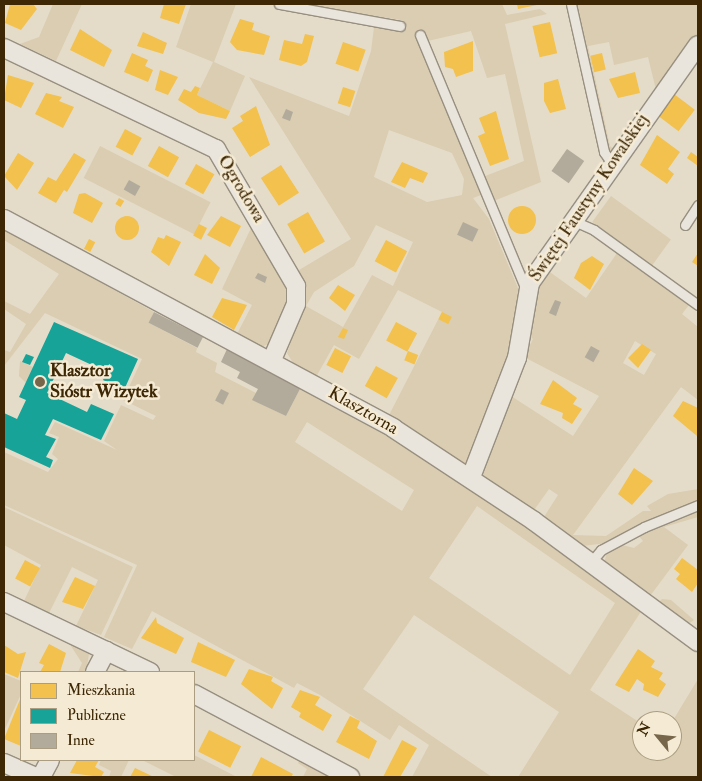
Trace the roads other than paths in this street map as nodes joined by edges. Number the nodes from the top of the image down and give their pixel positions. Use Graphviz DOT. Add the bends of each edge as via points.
graph roads {
  1 [pos="279,4"];
  2 [pos="571,4"];
  3 [pos="400,26"];
  4 [pos="420,35"];
  5 [pos="4,48"];
  6 [pos="695,56"];
  7 [pos="612,164"];
  8 [pos="698,205"];
  9 [pos="4,219"];
  10 [pos="574,221"];
  11 [pos="685,225"];
  12 [pos="527,292"];
  13 [pos="698,305"];
  14 [pos="271,362"];
  15 [pos="471,477"];
  16 [pos="698,505"];
  17 [pos="591,562"];
  18 [pos="4,602"];
  19 [pos="698,642"];
  20 [pos="106,651"];
  21 [pos="96,671"];
  22 [pos="148,671"];
  23 [pos="195,695"];
  24 [pos="49,761"];
  25 [pos="4,763"];
  26 [pos="35,777"];
  27 [pos="41,777"];
  28 [pos="350,777"];
  1 -- 3 [label="lane"];
  2 -- 7 [label="lane" via="604,152"];
  4 -- 12 [label="lane"];
  5 -- 14 [label="street, Ogrodowa" via="216,148 296,286 296,304"];
  6 -- 7 [label="street, Świętej Faustyny Kowalskiej"];
  7 -- 10 [label="street, Świętej Faustyny Kowalskiej"];
  8 -- 11 [label="lane"];
  9 -- 14 [label="street, Klasztorna"];
  10 -- 12 [label="street, Świętej Faustyny Kowalskiej"];
  10 -- 13 [label="lane" via="594,230"];
  12 -- 15 [label="street, Świętej Faustyny Kowalskiej" via="518,352"];
  14 -- 15 [label="street, Klasztorna" via="342,398"];
  15 -- 17 [label="street, Klasztorna"];
  16 -- 17 [label="lane" via="644,527 601,550"];
  17 -- 19 [label="street, Klasztorna"];
  18 -- 20 [label="street"];
  20 -- 21 [label="street"];
  20 -- 22 [label="street"];
  23 -- 28 [label="street"];
  24 -- 27 [label="street"];
  25 -- 26 [label="street"];
}
